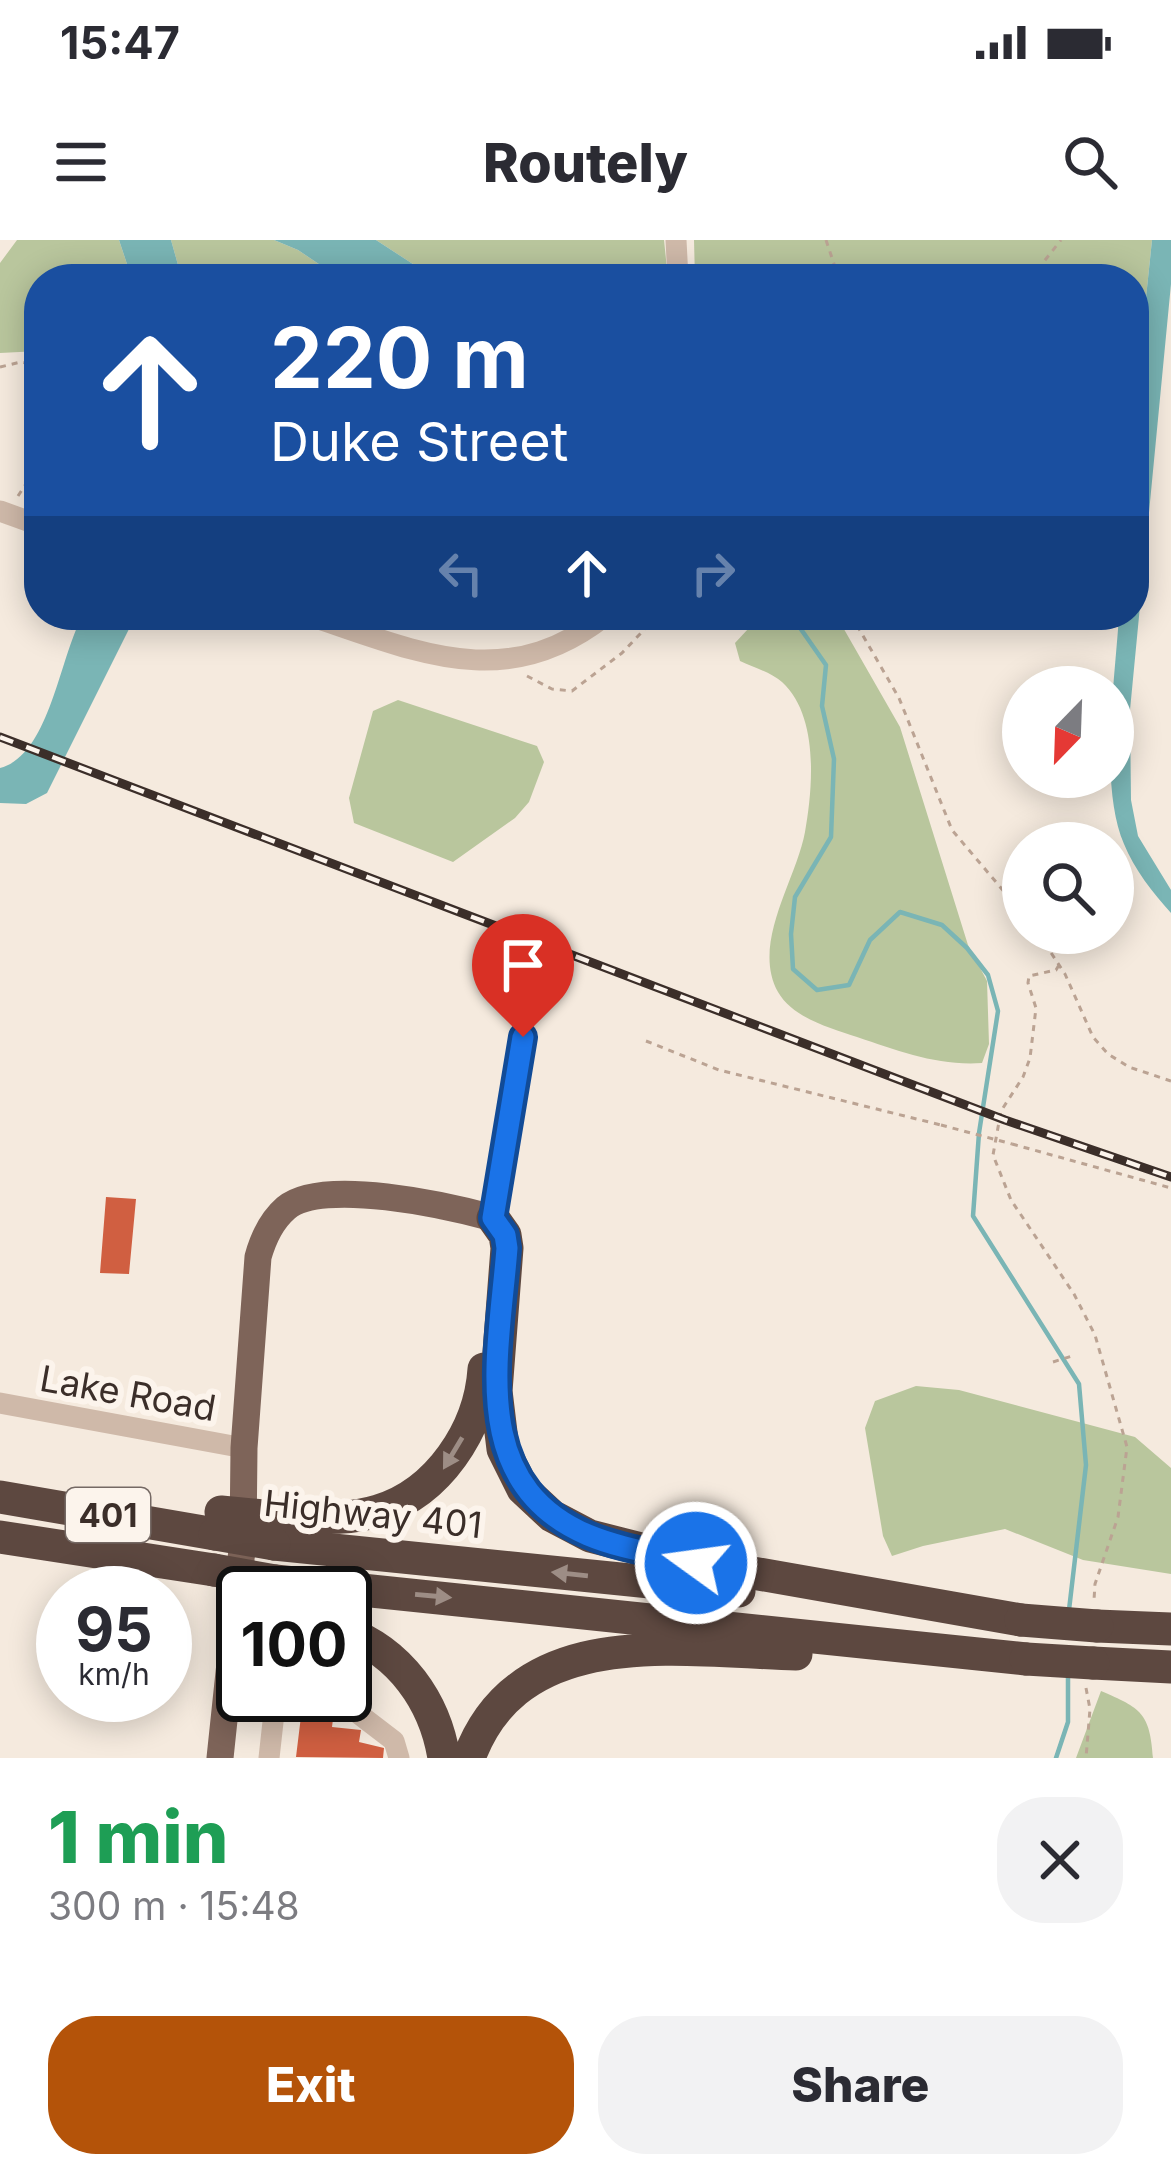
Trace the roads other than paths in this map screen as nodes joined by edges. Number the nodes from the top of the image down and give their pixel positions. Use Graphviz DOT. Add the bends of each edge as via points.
graph roads {
  1 [pos="353,630"];
  2 [pos="581,630"];
  3 [pos="523,1037"];
  4 [pos="493,1218"];
  5 [pos="5,1404"];
  6 [pos="244,1448"];
  7 [pos="5,1498"];
  8 [pos="275,1530"];
  9 [pos="0,1541"];
  10 [pos="216,1583"];
  11 [pos="372,1591"];
  12 [pos="1021,1620"];
  13 [pos="1171,1629"];
  14 [pos="372,1646"];
  15 [pos="1026,1659"];
  16 [pos="1171,1667"];
  17 [pos="273,1722"];
  18 [pos="369,1722"];
  19 [pos="220,1758"];
  20 [pos="269,1758"];
  21 [pos="399,1758"];
  22 [pos="444,1758"];
  23 [pos="469,1758"];
  1 -- 2 [label="street" via="440,658 505,661 548,650"];
  3 -- 4 [label="street"];
  4 -- 6 [label="main road" via="383,1196 320,1196 288,1206 258,1257"];
  4 -- 8 [label="highway, one-way" via="482,1391 443,1471 379,1511"];
  4 -- 12 [label="highway" via="507,1248 496,1390 503,1448 523,1489 552,1516 590,1536 696,1563"];
  5 -- 6 [label="street, Lake Road"];
  6 -- 19 [label="main road" via="243,1540"];
  7 -- 8 [label="highway, bridge"];
  12 -- 8 [label="highway, Highway 401, one-way"];
  9 -- 10 [label="highway, Highway 401"];
  11 -- 15 [label="highway, Highway 401, one-way, bridge"];
  12 -- 13 [label="highway, Highway 401, bridge"];
  14 -- 22 [label="highway" via="411,1679 434,1718"];
  15 -- 16 [label="highway, Highway 401, bridge"];
  15 -- 23 [label="highway" via="602,1654 556,1665 516,1689"];
  17 -- 20 [label="street"];
  18 -- 21 [label="street" via="394,1741"];
}
